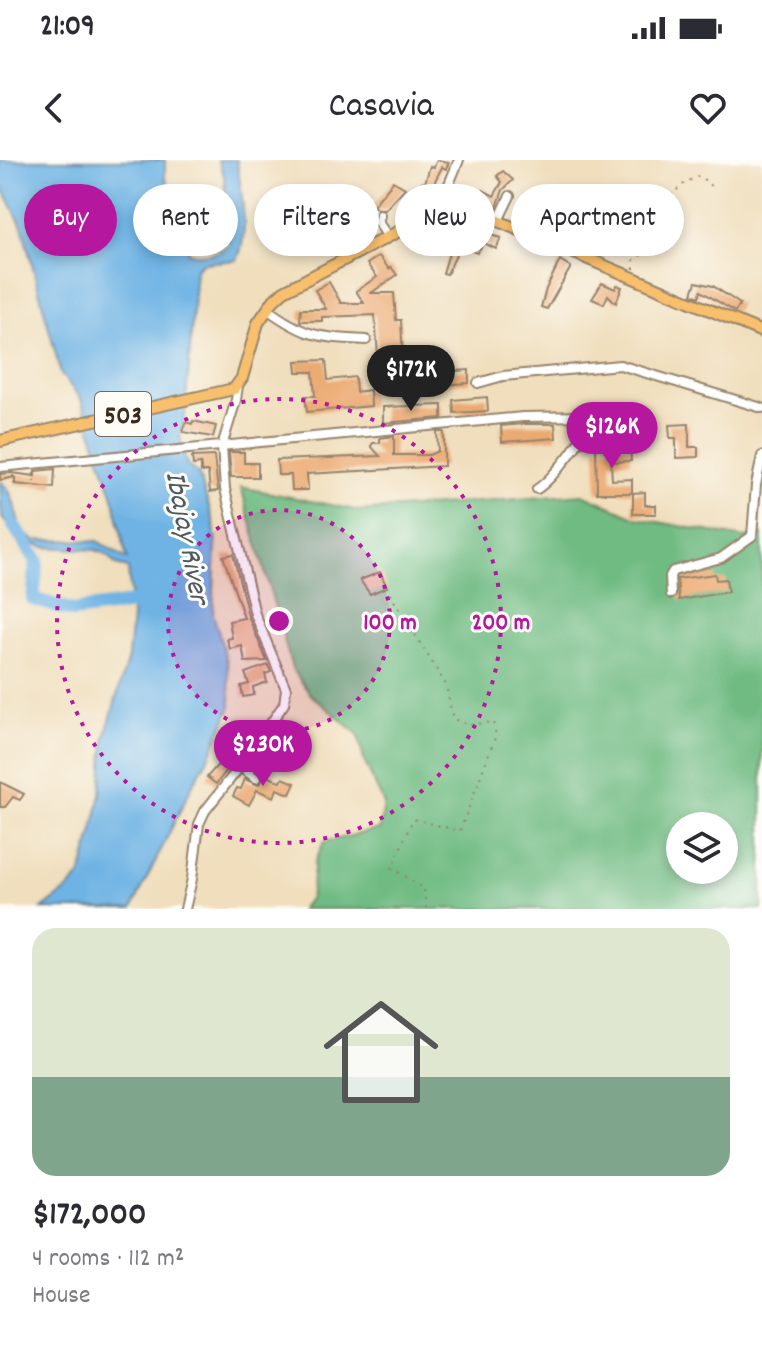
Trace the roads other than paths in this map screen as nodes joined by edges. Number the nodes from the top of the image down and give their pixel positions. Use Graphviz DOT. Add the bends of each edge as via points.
graph roads {
  1 [pos="459,160"];
  2 [pos="449,184"];
  3 [pos="510,196"];
  4 [pos="380,215"];
  5 [pos="495,220"];
  6 [pos="498,221"];
  7 [pos="395,233"];
  8 [pos="388,237"];
  9 [pos="379,242"];
  10 [pos="352,256"];
  11 [pos="267,309"];
  12 [pos="762,332"];
  13 [pos="366,340"];
  14 [pos="478,383"];
  15 [pos="238,385"];
  16 [pos="762,408"];
  17 [pos="0,441"];
  18 [pos="222,446"];
  19 [pos="762,456"];
  20 [pos="0,467"];
  21 [pos="537,489"];
  22 [pos="671,594"];
  23 [pos="240,767"];
  24 [pos="256,778"];
  25 [pos="185,909"];
  1 -- 2 [label="street"];
  3 -- 6 [label="street"];
  4 -- 8 [label="street" via="378,222"];
  5 -- 6 [label="main road"];
  6 -- 12 [label="main road"];
  7 -- 8 [label="main road"];
  8 -- 9 [label="main road"];
  10 -- 11 [label="main road" via="284,291"];
  11 -- 13 [label="street" via="316,337"];
  11 -- 15 [label="main road"];
  14 -- 16 [label="street" via="620,365"];
  15 -- 17 [label="main road, 503"];
  15 -- 18 [label="street"];
  18 -- 20 [label="street"];
  18 -- 21 [label="street" via="523,417 589,416 589,427 551,480"];
  18 -- 23 [label="street" via="229,510 255,614 286,689 284,704"];
  19 -- 22 [label="street" via="752,536 721,558 673,571"];
  23 -- 24 [label="street"];
  23 -- 25 [label="street" via="199,824"];
}
